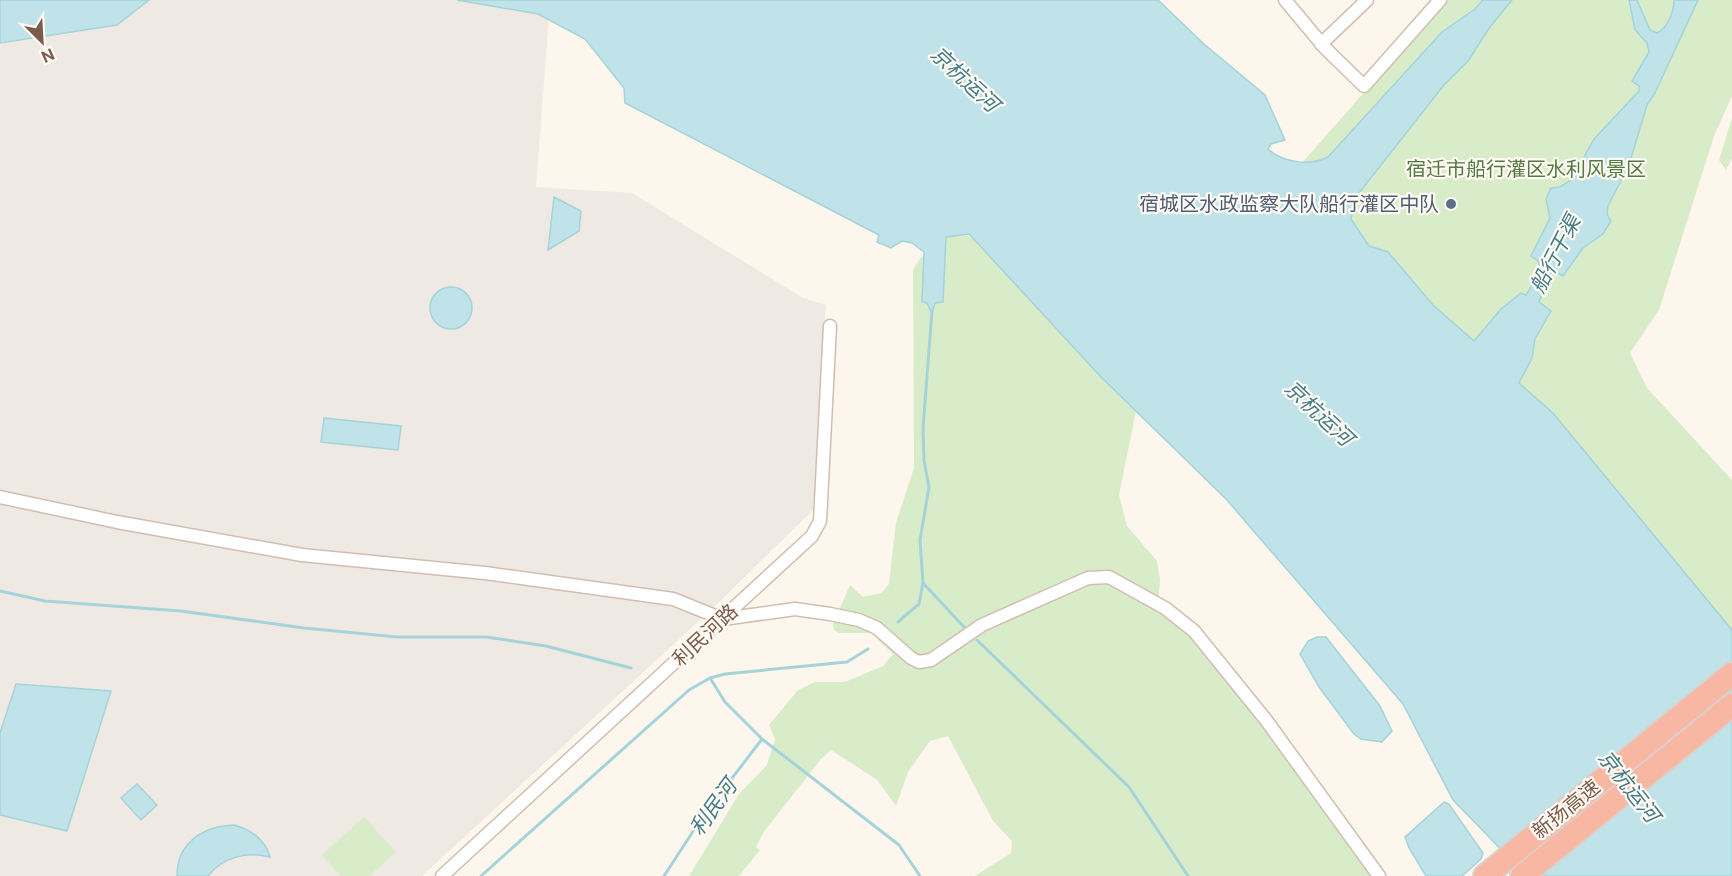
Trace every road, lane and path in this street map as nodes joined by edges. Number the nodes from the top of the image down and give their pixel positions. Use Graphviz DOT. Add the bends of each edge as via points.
graph roads {
  1 [pos="1285,0"];
  2 [pos="1367,0"];
  3 [pos="1440,0"];
  4 [pos="1321,44"];
  5 [pos="830,326"];
  6 [pos="0,497"];
  7 [pos="723,619"];
  8 [pos="1732,674"];
  9 [pos="1732,705"];
  10 [pos="442,876"];
  11 [pos="1379,876"];
  12 [pos="1485,876"];
  13 [pos="1522,876"];
  1 -- 4 [label="street"];
  2 -- 4 [label="street"];
  3 -- 4 [label="street" via="1364,86"];
  5 -- 7 [label="street, 利民河路" via="820,521 812,536"];
  6 -- 7 [label="street" via="302,555 485,573 673,599"];
  7 -- 10 [label="street, 利民河路"];
  7 -- 11 [label="street" via="795,609 859,620 878,628 919,662 931,660 982,626 1088,578 1109,578 1165,608 1194,631 1266,720"];
  8 -- 12 [label="highway, 新扬高速"];
  9 -- 13 [label="highway, 新扬高速"];
}
